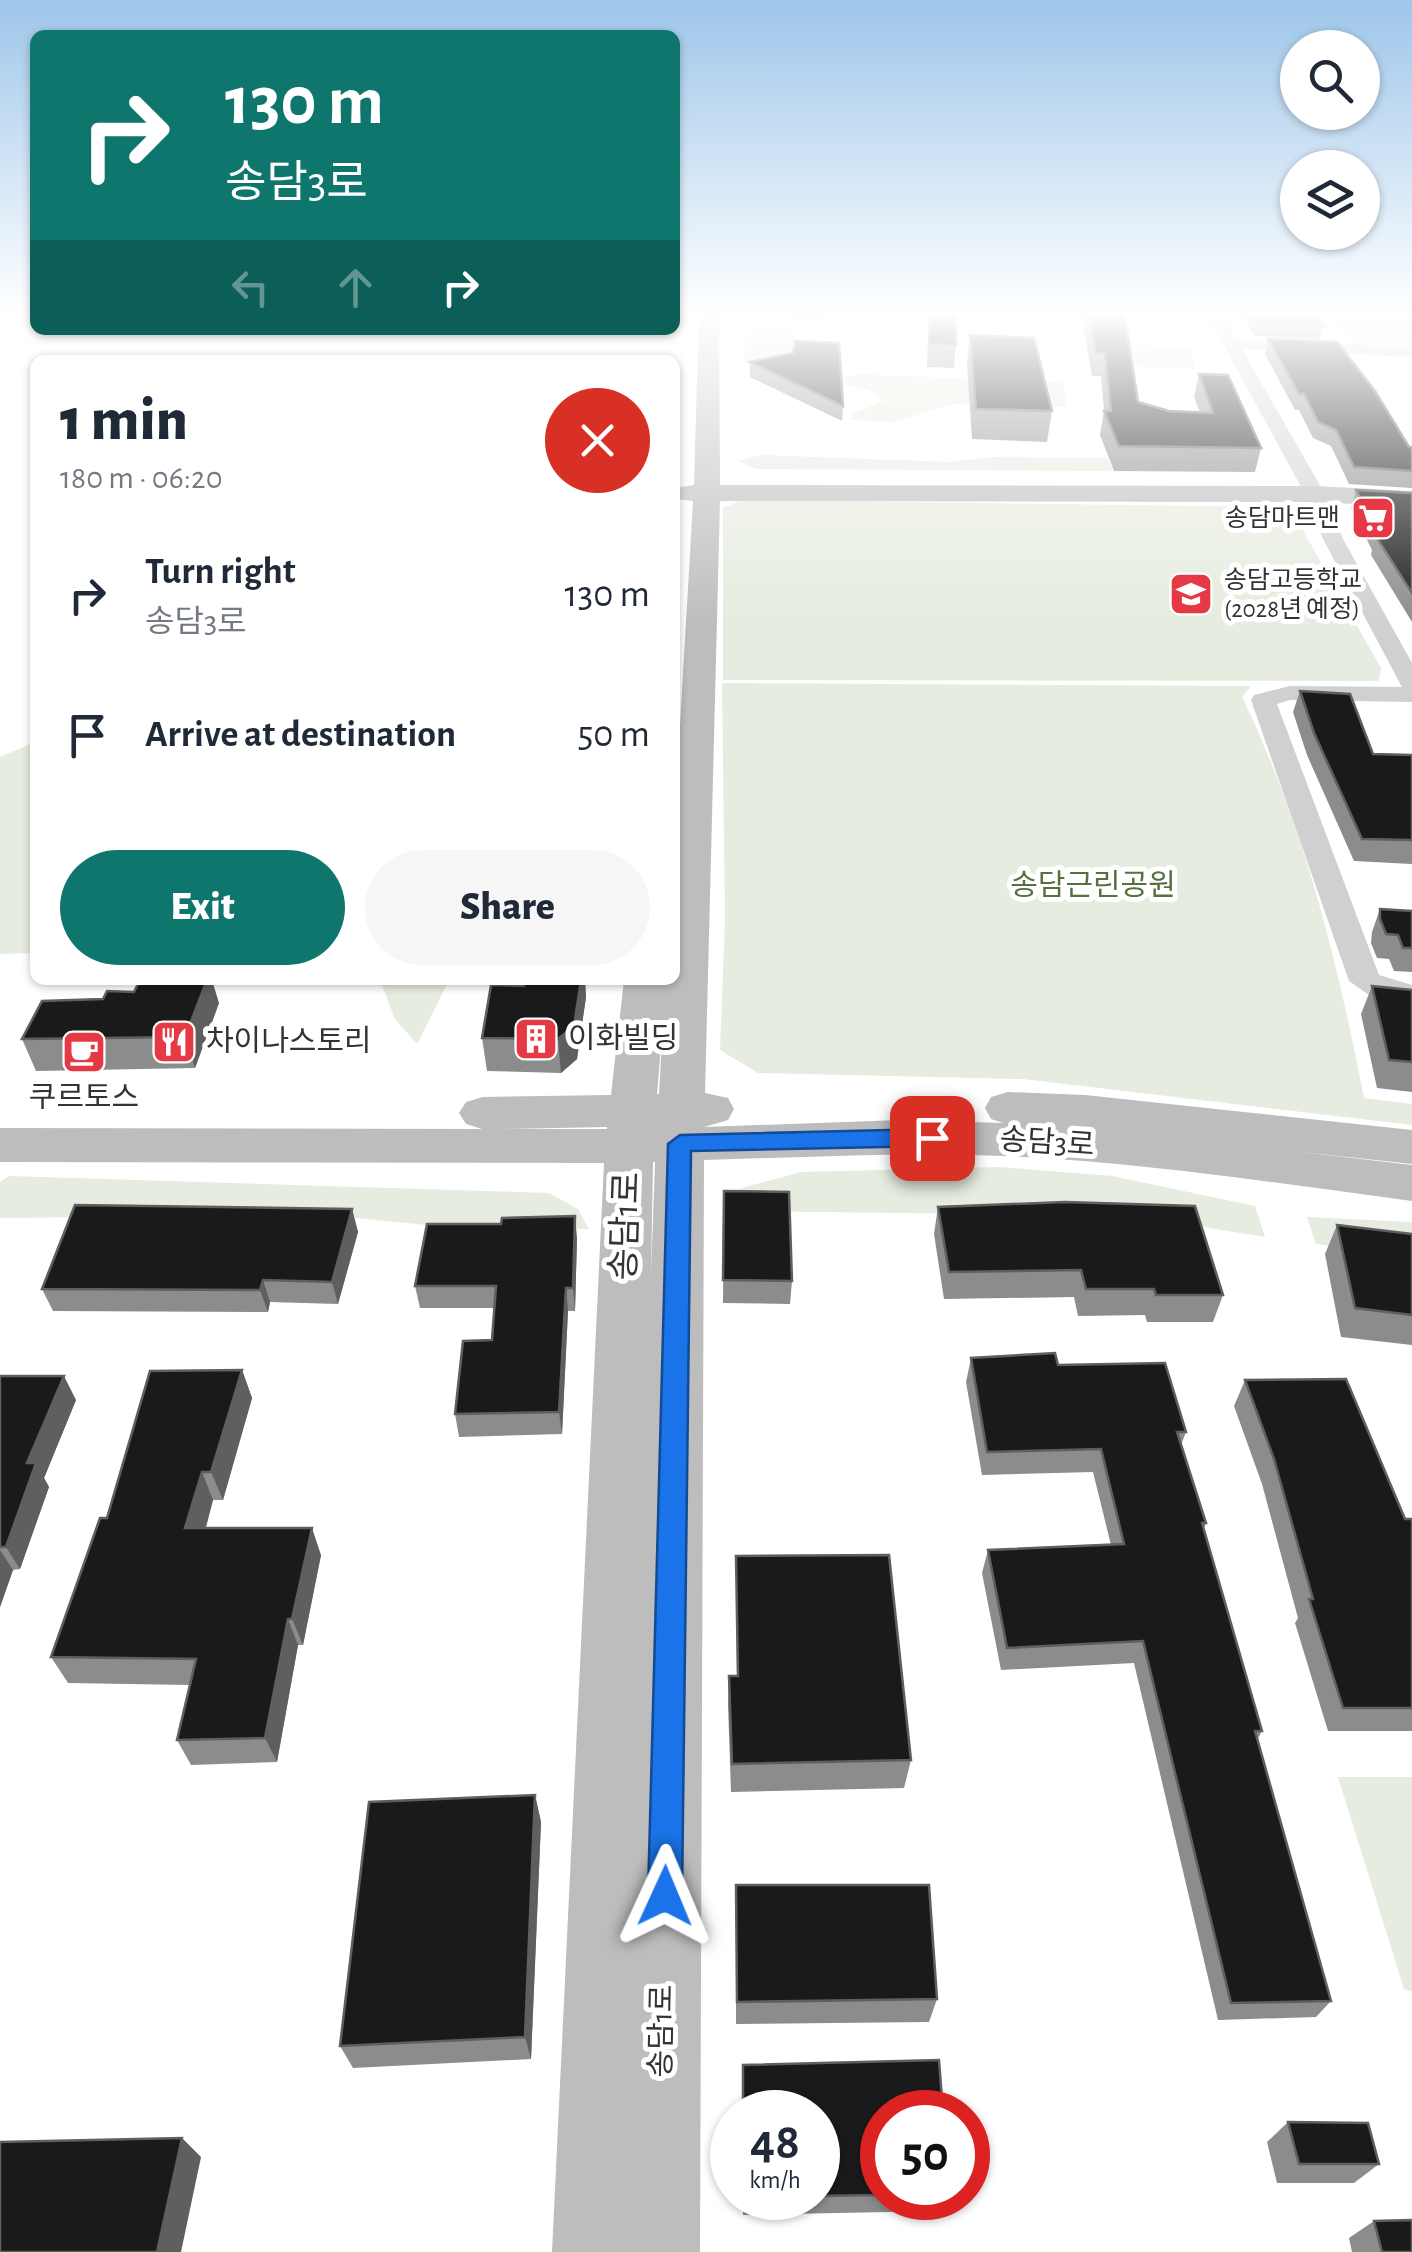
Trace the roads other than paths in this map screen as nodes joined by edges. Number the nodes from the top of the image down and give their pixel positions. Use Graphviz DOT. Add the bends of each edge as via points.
graph roads {
  1 [pos="696,416"];
  2 [pos="701,416"];
  3 [pos="1271,416"];
  4 [pos="696,488"];
  5 [pos="1312,489"];
  6 [pos="1412,490"];
  7 [pos="1412,499"];
  8 [pos="680,576"];
  9 [pos="1412,685"];
  10 [pos="1412,695"];
  11 [pos="680,898"];
  12 [pos="645,985"];
  13 [pos="671,985"];
  14 [pos="1412,995"];
  15 [pos="0,1115"];
  16 [pos="656,1128"];
  17 [pos="0,1145"];
  18 [pos="1412,1147"];
  19 [pos="1412,1183"];
  20 [pos="594,2252"];
  21 [pos="658,2252"];
  1 -- 4 [label="main road, 송담1로"];
  2 -- 4 [label="main road, 송담1로"];
  3 -- 5 [label="street"];
  4 -- 5 [label="main road"];
  4 -- 8 [label="main road, 송담1로"];
  4 -- 11 [label="main road, 송담1로" via="692,783"];
  5 -- 6 [label="main road"];
  5 -- 7 [label="main road"];
  5 -- 9 [label="street"];
  10 -- 14 [label="street" via="1290,693 1262,700 1365,981"];
  12 -- 16 [label="main road, 송담1로"];
  13 -- 16 [label="main road, 송담1로"];
  15 -- 16 [label="main road"];
  16 -- 17 [label="main road"];
  16 -- 18 [label="main road, 송담3로" via="920,1105 1084,1111"];
  16 -- 19 [label="main road, 송담3로" via="1025,1140"];
  16 -- 20 [label="main road, 송담1로"];
  16 -- 21 [label="main road, 송담1로"];
}
